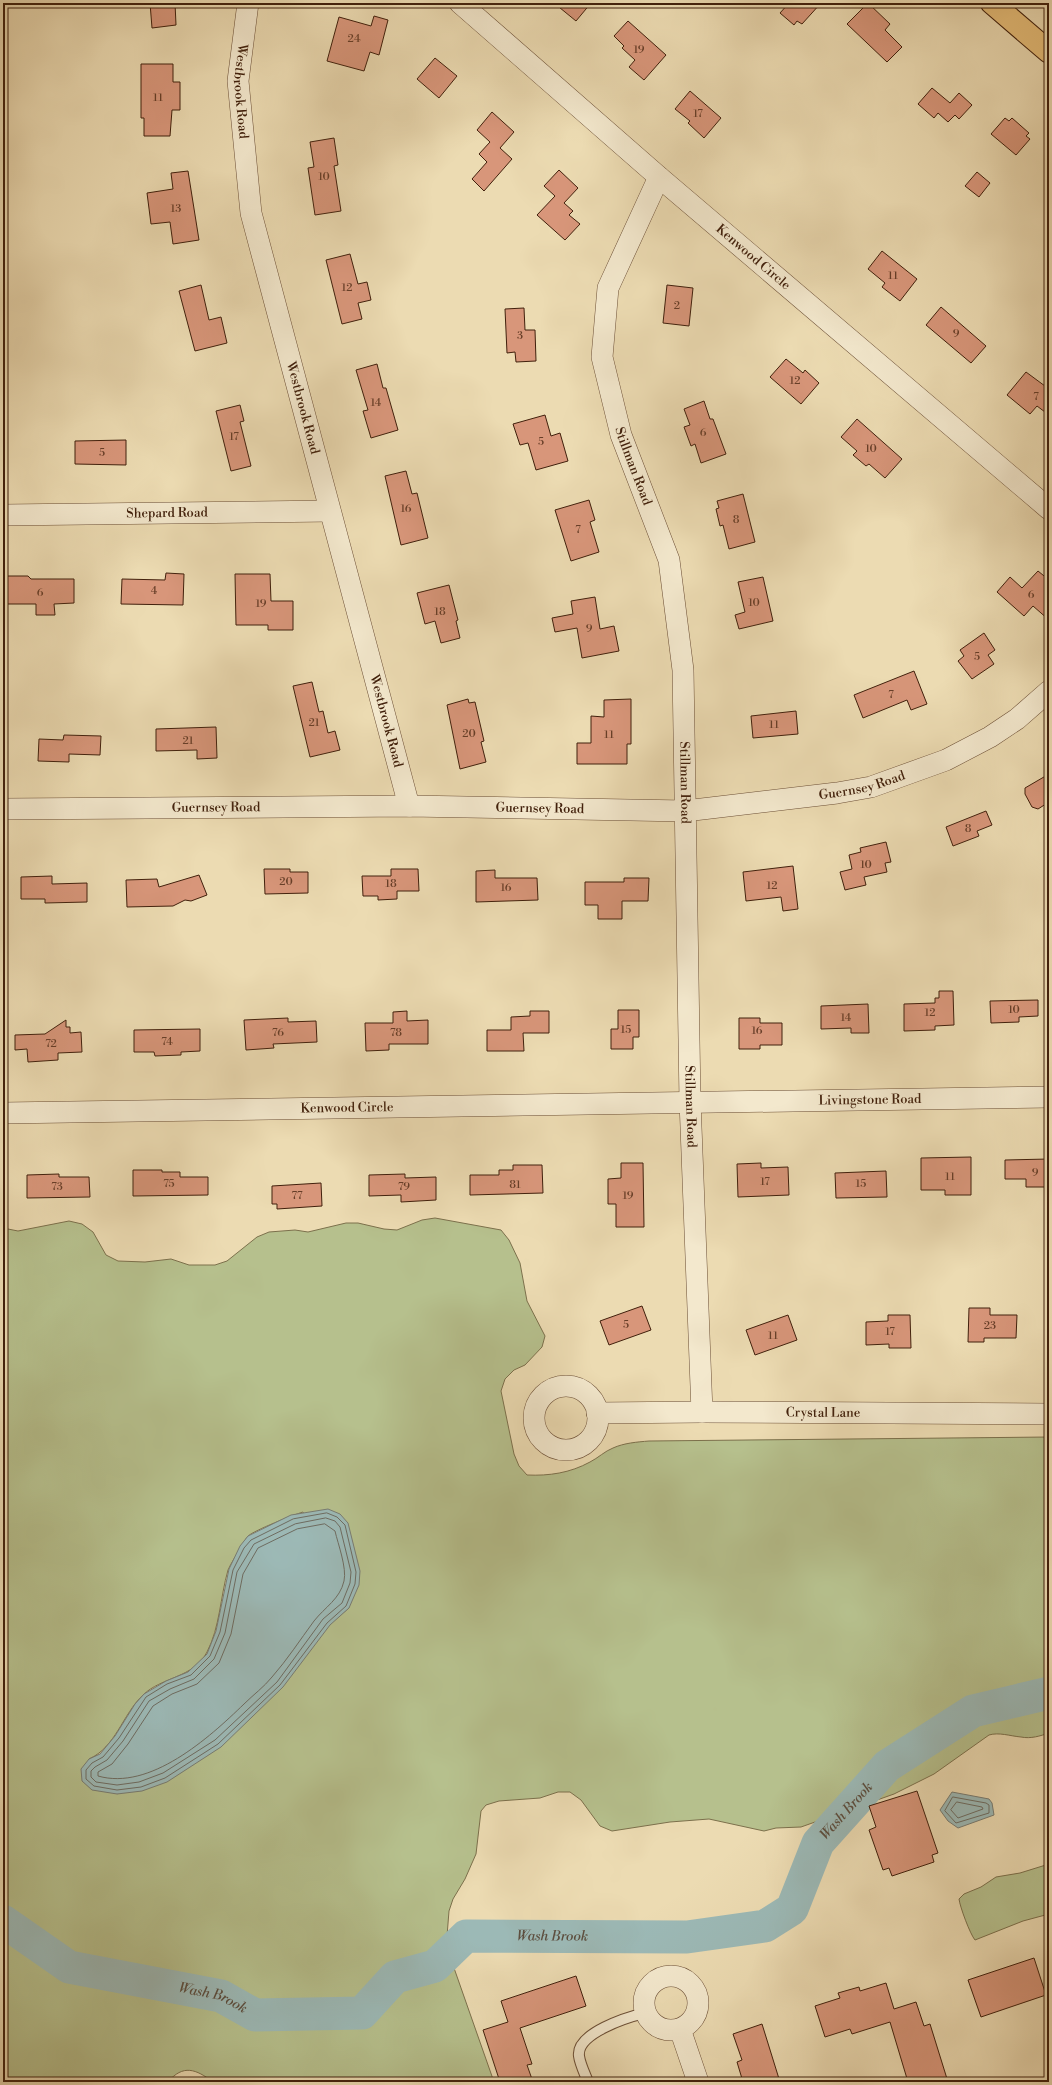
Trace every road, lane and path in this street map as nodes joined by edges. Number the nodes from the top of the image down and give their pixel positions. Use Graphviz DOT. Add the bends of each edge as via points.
graph roads {
  1 [pos="248,3"];
  2 [pos="460,3"];
  3 [pos="992,3"];
  4 [pos="1049,52"];
  5 [pos="660,177"];
  6 [pos="1049,509"];
  7 [pos="330,511"];
  8 [pos="3,515"];
  9 [pos="1049,691"];
  10 [pos="409,806"];
  11 [pos="3,809"];
  12 [pos="685,811"];
  13 [pos="1049,1097"];
  14 [pos="690,1101"];
  15 [pos="3,1112"];
  16 [pos="702,1412"];
  17 [pos="597,1413"];
  18 [pos="1049,1414"];
  19 [pos="645,2013"];
  20 [pos="680,2029"];
  21 [pos="588,2082"];
  22 [pos="698,2082"];
  1 -- 7 [label="street, Westbrook Road" via="238,81 251,214"];
  2 -- 5 [label="street, Kenwood Circle"];
  3 -- 4 [label="main road"];
  5 -- 6 [label="street, Kenwood Circle"];
  5 -- 12 [label="street, Stillman Road" via="608,288 602,357 621,435 669,560 683,670"];
  7 -- 8 [label="street, Shepard Road"];
  7 -- 10 [label="street, Westbrook Road"];
  9 -- 12 [label="street, Guernsey Road" via="1017,719 990,737 946,760 871,787"];
  10 -- 11 [label="street, Guernsey Road"];
  10 -- 12 [label="street, Guernsey Road"];
  12 -- 14 [label="street, Stillman Road"];
  13 -- 14 [label="street, Livingstone Road"];
  14 -- 15 [label="street, Kenwood Circle"];
  14 -- 16 [label="street, Stillman Road"];
  16 -- 17 [label="street, Crystal Lane"];
  16 -- 18 [label="street, Crystal Lane"];
  19 -- 20 [label="street" via="656,2026 664,2030"];
  19 -- 20 [label="street" via="645,1994 650,1986 657,1980 675,1976 684,1979 697,1992 699,2005 695,2018"];
  19 -- 21 [label="lane" via="621,2020 583,2042 578,2055"];
  20 -- 22 [label="street"];
}
